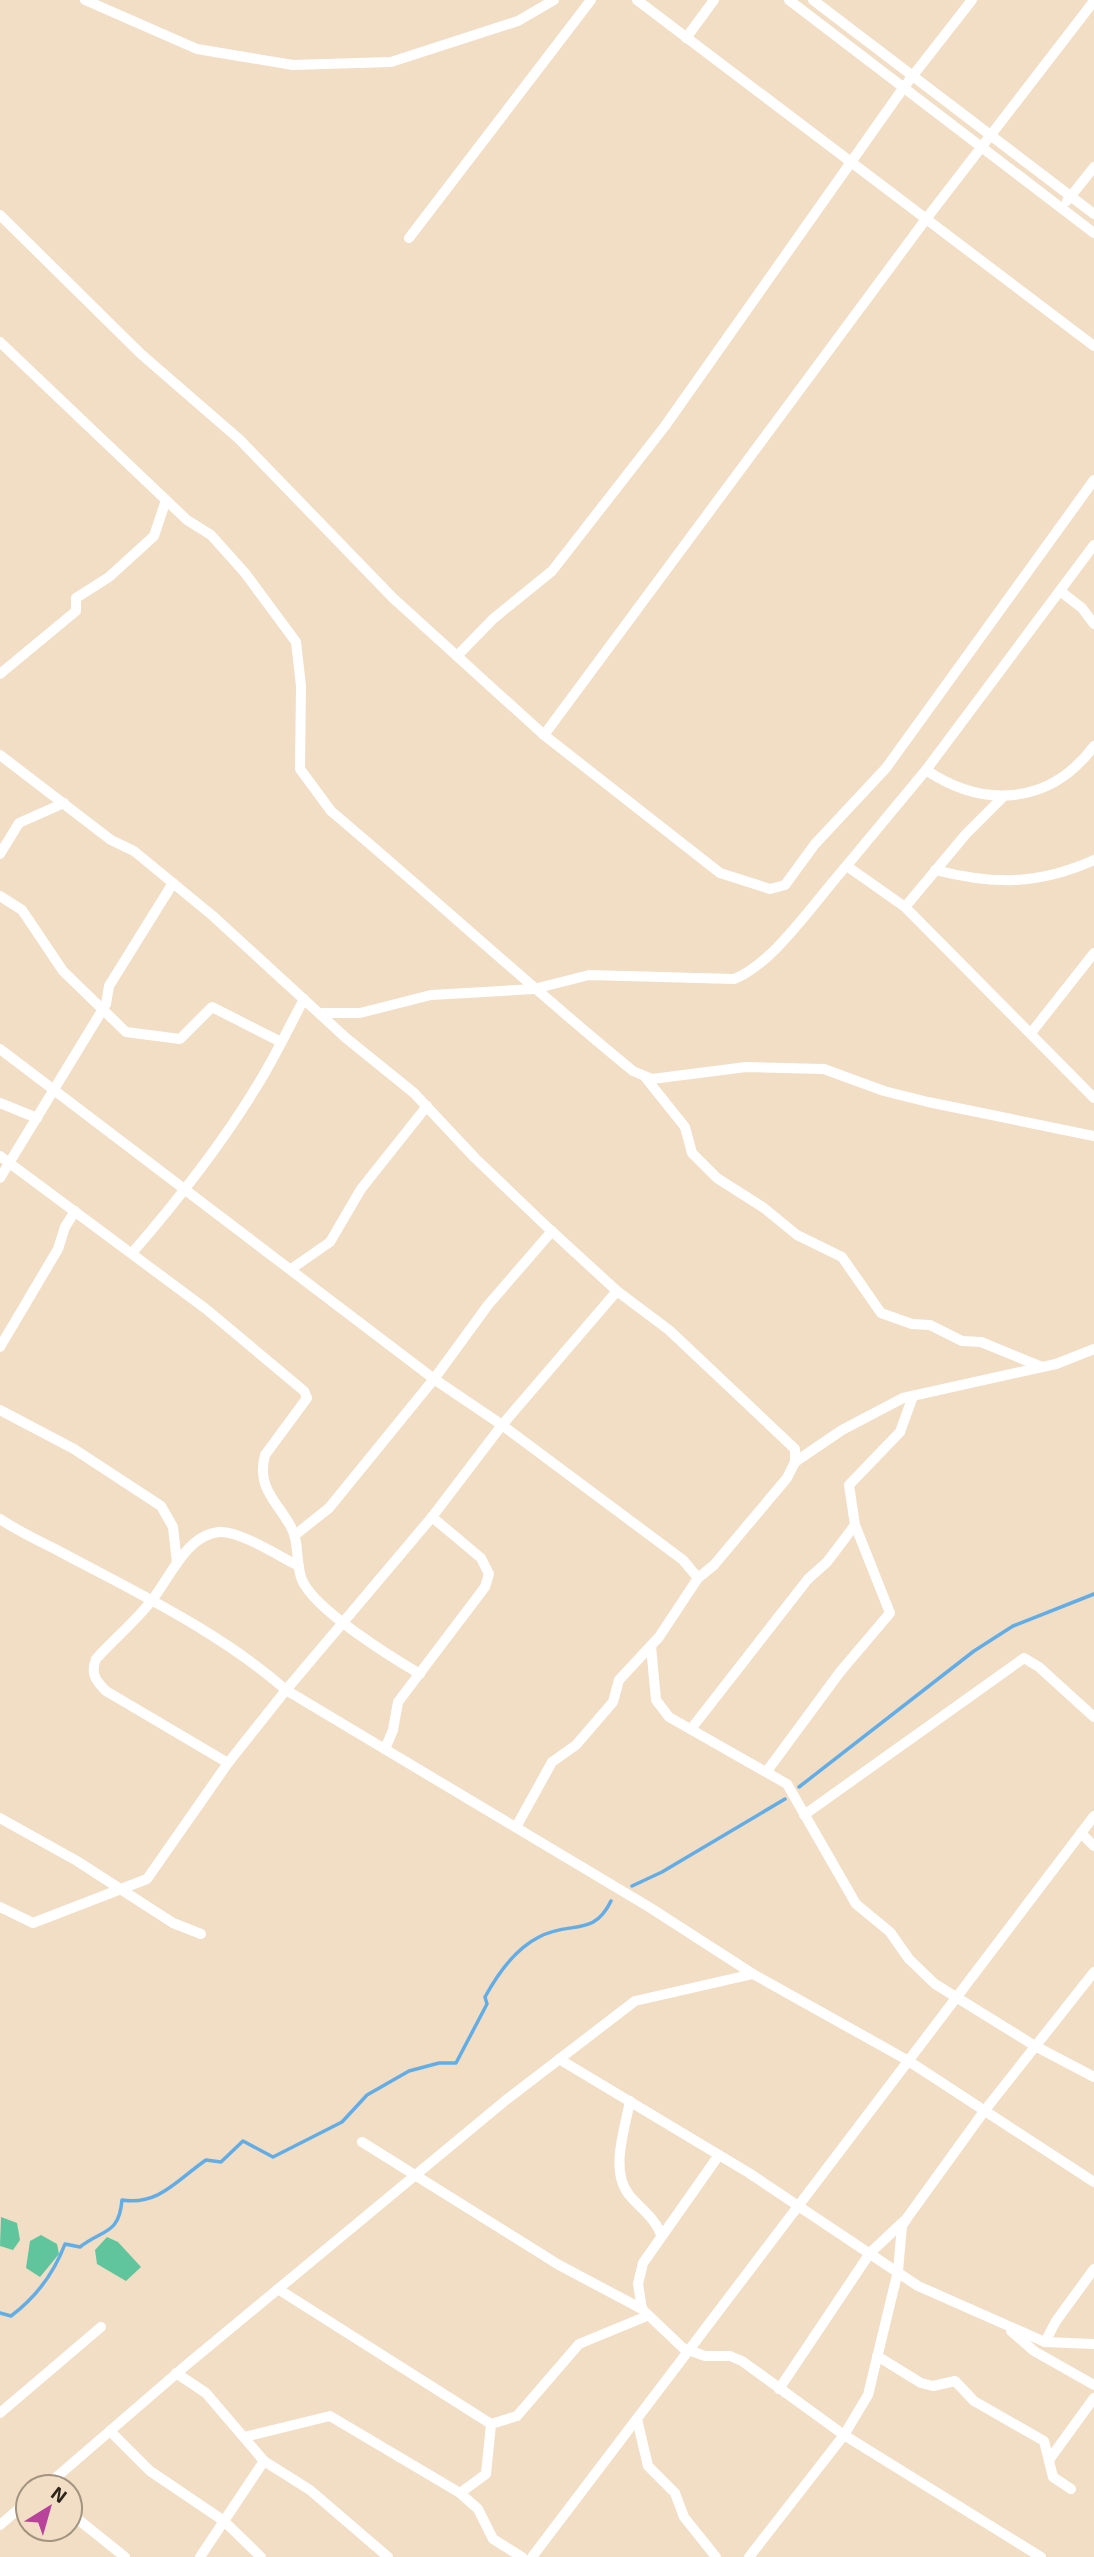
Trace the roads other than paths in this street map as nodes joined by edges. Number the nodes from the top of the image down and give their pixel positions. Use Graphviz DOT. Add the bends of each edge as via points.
graph roads {
  1 [pos="85,0"];
  2 [pos="554,0"];
  3 [pos="590,0"];
  4 [pos="637,0"];
  5 [pos="714,0"];
  6 [pos="789,0"];
  7 [pos="813,0"];
  8 [pos="972,0"];
  9 [pos="1094,1"];
  10 [pos="686,38"];
  11 [pos="913,76"];
  12 [pos="904,87"];
  13 [pos="990,136"];
  14 [pos="981,147"];
  15 [pos="850,163"];
  16 [pos="1094,167"];
  17 [pos="1071,197"];
  18 [pos="1061,209"];
  19 [pos="1094,214"];
  20 [pos="0,215"];
  21 [pos="926,219"];
  22 [pos="1094,233"];
  23 [pos="409,239"];
  24 [pos="0,342"];
  25 [pos="1094,346"];
  26 [pos="1094,480"];
  27 [pos="166,500"];
  28 [pos="1094,545"];
  29 [pos="1060,590"];
  30 [pos="1094,624"];
  31 [pos="457,656"];
  32 [pos="0,674"];
  33 [pos="544,735"];
  34 [pos="1092,754"];
  35 [pos="0,755"];
  36 [pos="926,769"];
  37 [pos="1003,797"];
  38 [pos="64,803"];
  39 [pos="0,855"];
  40 [pos="1094,860"];
  41 [pos="848,864"];
  42 [pos="935,870"];
  43 [pos="173,883"];
  44 [pos="0,896"];
  45 [pos="905,907"];
  46 [pos="1094,953"];
  47 [pos="534,989"];
  48 [pos="304,999"];
  49 [pos="103,1011"];
  50 [pos="319,1013"];
  51 [pos="1031,1033"];
  52 [pos="281,1042"];
  53 [pos="0,1049"];
  54 [pos="644,1075"];
  55 [pos="55,1092"];
  56 [pos="1094,1098"];
  57 [pos="0,1103"];
  58 [pos="427,1106"];
  59 [pos="37,1118"];
  60 [pos="1094,1136"];
  61 [pos="5,1160"];
  62 [pos="0,1178"];
  63 [pos="186,1190"];
  64 [pos="75,1212"];
  65 [pos="552,1231"];
  66 [pos="132,1253"];
  67 [pos="291,1269"];
  68 [pos="617,1291"];
  69 [pos="0,1347"];
  70 [pos="1094,1349"];
  71 [pos="1042,1367"];
  72 [pos="433,1379"];
  73 [pos="913,1396"];
  74 [pos="0,1410"];
  75 [pos="502,1425"];
  76 [pos="796,1462"];
  77 [pos="432,1517"];
  78 [pos="0,1519"];
  79 [pos="855,1525"];
  80 [pos="295,1535"];
  81 [pos="177,1563"];
  82 [pos="299,1566"];
  83 [pos="698,1578"];
  84 [pos="152,1601"];
  85 [pos="344,1623"];
  86 [pos="650,1646"];
  87 [pos="420,1674"];
  88 [pos="286,1690"];
  89 [pos="1094,1717"];
  90 [pos="691,1729"];
  91 [pos="384,1749"];
  92 [pos="229,1763"];
  93 [pos="767,1771"];
  94 [pos="804,1815"];
  95 [pos="1094,1816"];
  96 [pos="0,1818"];
  97 [pos="516,1827"];
  98 [pos="1081,1833"];
  99 [pos="1094,1846"];
  100 [pos="120,1889"];
  101 [pos="0,1908"];
  102 [pos="201,1934"];
  103 [pos="1094,1972"];
  104 [pos="752,1973"];
  105 [pos="1088,1983"];
  106 [pos="955,1997"];
  107 [pos="1035,2046"];
  108 [pos="559,2059"];
  109 [pos="907,2060"];
  110 [pos="1094,2077"];
  111 [pos="630,2101"];
  112 [pos="985,2110"];
  113 [pos="362,2142"];
  114 [pos="719,2155"];
  115 [pos="416,2175"];
  116 [pos="1094,2182"];
  117 [pos="798,2205"];
  118 [pos="907,2218"];
  119 [pos="661,2235"];
  120 [pos="870,2253"];
  121 [pos="1094,2269"];
  122 [pos="898,2272"];
  123 [pos="278,2289"];
  124 [pos="645,2313"];
  125 [pos="1004,2324"];
  126 [pos="101,2327"];
  127 [pos="1045,2343"];
  128 [pos="1094,2344"];
  129 [pos="689,2350"];
  130 [pos="877,2356"];
  131 [pos="176,2373"];
  132 [pos="1094,2385"];
  133 [pos="779,2389"];
  134 [pos="1094,2398"];
  135 [pos="0,2413"];
  136 [pos="636,2418"];
  137 [pos="491,2424"];
  138 [pos="110,2431"];
  139 [pos="844,2435"];
  140 [pos="244,2437"];
  141 [pos="1049,2459"];
  142 [pos="264,2461"];
  143 [pos="63,2473"];
  144 [pos="1071,2489"];
  145 [pos="460,2493"];
  146 [pos="14,2513"];
  147 [pos="224,2521"];
  148 [pos="84,2524"];
  149 [pos="0,2525"];
  150 [pos="125,2557"];
  151 [pos="200,2557"];
  152 [pos="261,2557"];
  153 [pos="388,2557"];
  154 [pos="522,2557"];
  155 [pos="531,2557"];
  156 [pos="716,2557"];
  157 [pos="749,2557"];
  158 [pos="1041,2557"];
  1 -- 2 [label="street" via="197,49 293,65 391,62 518,21"];
  3 -- 23 [label="street"];
  4 -- 10 [label="street"];
  5 -- 10 [label="street"];
  6 -- 12 [label="street"];
  7 -- 11 [label="street"];
  8 -- 11 [label="street"];
  9 -- 13 [label="street"];
  10 -- 15 [label="street"];
  11 -- 12 [label="street"];
  11 -- 13 [label="street"];
  12 -- 14 [label="street"];
  12 -- 15 [label="street"];
  13 -- 14 [label="street"];
  13 -- 17 [label="street"];
  14 -- 18 [label="street"];
  14 -- 21 [label="street"];
  15 -- 21 [label="street"];
  15 -- 31 [label="street" via="665,426 552,571 493,619"];
  16 -- 17 [label="street"];
  17 -- 18 [label="street"];
  17 -- 19 [label="street"];
  18 -- 22 [label="street"];
  20 -- 31 [label="street" via="141,354 240,439 393,598"];
  21 -- 25 [label="street"];
  21 -- 33 [label="street"];
  24 -- 27 [label="street"];
  26 -- 33 [label="street" via="886,768 815,844 785,885 770,889 720,873"];
  27 -- 32 [label="street" via="154,536 76,598 76,611"];
  27 -- 47 [label="street" via="211,536 245,573 296,642 300,769 313,790 331,811"];
  28 -- 29 [label="street"];
  29 -- 30 [label="street"];
  29 -- 36 [label="street"];
  31 -- 33 [label="street"];
  34 -- 37 [label="street" via="1047,786"];
  35 -- 38 [label="street"];
  36 -- 37 [label="street" via="946,784"];
  36 -- 41 [label="street"];
  37 -- 42 [label="street"];
  38 -- 39 [label="street" via="19,823"];
  38 -- 43 [label="street"];
  40 -- 42 [label="street" via="1055,875 1016,882 976,880"];
  41 -- 45 [label="street"];
  41 -- 47 [label="street" via="792,931 748,973 734,979 589,975"];
  42 -- 45 [label="street"];
  43 -- 48 [label="street"];
  43 -- 49 [label="street" via="109,986"];
  44 -- 49 [label="street" via="22,910 63,971"];
  45 -- 51 [label="street"];
  46 -- 51 [label="street"];
  47 -- 50 [label="street" via="431,995 360,1013"];
  47 -- 54 [label="street" via="633,1071"];
  48 -- 50 [label="street"];
  48 -- 52 [label="street"];
  49 -- 52 [label="street" via="126,1032 180,1039 212,1007"];
  49 -- 55 [label="street"];
  50 -- 58 [label="street"];
  51 -- 56 [label="street"];
  52 -- 63 [label="street" via="257,1086"];
  53 -- 55 [label="street"];
  54 -- 60 [label="street" via="666,1078 746,1066 824,1069 928,1102"];
  54 -- 71 [label="street" via="685,1126 692,1153 717,1178 797,1235 842,1257 881,1313 930,1325 962,1341 981,1342"];
  55 -- 59 [label="street"];
  55 -- 63 [label="street"];
  57 -- 59 [label="street"];
  58 -- 65 [label="street"];
  58 -- 67 [label="street" via="361,1189 330,1242"];
  59 -- 61 [label="street"];
  61 -- 62 [label="street"];
  61 -- 64 [label="street"];
  63 -- 66 [label="street"];
  63 -- 67 [label="street"];
  64 -- 66 [label="street"];
  64 -- 69 [label="street"];
  65 -- 68 [label="street"];
  65 -- 72 [label="street" via="488,1305"];
  66 -- 80 [label="street" via="304,1391 307,1398 265,1455 262,1466 267,1495"];
  67 -- 72 [label="street"];
  68 -- 75 [label="street"];
  68 -- 76 [label="street" via="669,1330 741,1395 795,1449"];
  70 -- 71 [label="street"];
  71 -- 73 [label="street"];
  72 -- 75 [label="street"];
  72 -- 80 [label="street" via="329,1507"];
  73 -- 76 [label="street" via="842,1430"];
  73 -- 79 [label="street" via="900,1432 849,1485"];
  74 -- 81 [label="street" via="74,1449 161,1506 173,1527"];
  75 -- 77 [label="street"];
  75 -- 83 [label="street" via="683,1560"];
  76 -- 83 [label="street" via="756,1518"];
  77 -- 85 [label="street"];
  77 -- 87 [label="street" via="481,1558 489,1574 485,1587"];
  78 -- 84 [label="street"];
  79 -- 90 [label="street"];
  79 -- 93 [label="street" via="890,1613"];
  80 -- 82 [label="street"];
  81 -- 82 [label="street" via="194,1545 217,1532 231,1533"];
  81 -- 84 [label="street"];
  82 -- 85 [label="street" via="311,1595"];
  83 -- 86 [label="street"];
  84 -- 88 [label="street" via="258,1665"];
  84 -- 92 [label="street" via="96,1660 92,1669 96,1681"];
  85 -- 87 [label="street"];
  85 -- 88 [label="street"];
  86 -- 90 [label="street" via="656,1700 669,1717"];
  86 -- 97 [label="street" via="619,1680 612,1702 576,1745 552,1762"];
  87 -- 91 [label="street" via="398,1702"];
  88 -- 91 [label="street"];
  88 -- 92 [label="street"];
  89 -- 94 [label="street" via="1024,1658"];
  90 -- 93 [label="street"];
  91 -- 97 [label="street"];
  92 -- 100 [label="street" via="148,1879"];
  93 -- 94 [label="street" via="787,1784"];
  94 -- 106 [label="street" via="856,1904 890,1932 935,1984"];
  95 -- 98 [label="street"];
  96 -- 100 [label="street"];
  97 -- 104 [label="street"];
  98 -- 99 [label="street"];
  98 -- 106 [label="street"];
  100 -- 101 [label="street" via="33,1923"];
  100 -- 102 [label="street" via="173,1923"];
  103 -- 105 [label="street"];
  104 -- 108 [label="street" via="635,2001"];
  104 -- 109 [label="street"];
  105 -- 107 [label="street"];
  106 -- 107 [label="street"];
  106 -- 109 [label="street"];
  107 -- 110 [label="street"];
  107 -- 112 [label="street"];
  108 -- 111 [label="street"];
  108 -- 115 [label="street"];
  109 -- 112 [label="street"];
  109 -- 117 [label="street"];
  111 -- 114 [label="street" via="643,2113"];
  111 -- 119 [label="street" via="620,2176 628,2194"];
  112 -- 116 [label="street"];
  112 -- 118 [label="street"];
  113 -- 115 [label="street"];
  114 -- 117 [label="street"];
  114 -- 119 [label="street"];
  115 -- 123 [label="street"];
  115 -- 124 [label="street"];
  117 -- 120 [label="street"];
  117 -- 129 [label="street"];
  118 -- 120 [label="street"];
  118 -- 122 [label="street" via="902,2226"];
  119 -- 124 [label="street" via="643,2263 638,2284"];
  120 -- 122 [label="street"];
  120 -- 133 [label="street"];
  121 -- 127 [label="street"];
  122 -- 125 [label="street" via="918,2286"];
  122 -- 130 [label="street"];
  123 -- 131 [label="street"];
  123 -- 137 [label="street"];
  124 -- 129 [label="street"];
  124 -- 137 [label="street" via="579,2344 517,2416"];
  125 -- 127 [label="street"];
  125 -- 132 [label="street" via="1034,2351"];
  126 -- 135 [label="street"];
  127 -- 128 [label="street"];
  129 -- 133 [label="street" via="743,2361"];
  129 -- 136 [label="street"];
  130 -- 139 [label="street" via="867,2395"];
  130 -- 141 [label="street" via="921,2383 933,2386 955,2381 974,2401 1044,2441"];
  131 -- 138 [label="street"];
  131 -- 140 [label="street" via="206,2393"];
  133 -- 139 [label="street"];
  134 -- 141 [label="street"];
  136 -- 155 [label="street"];
  136 -- 156 [label="street" via="648,2466 675,2493 684,2517"];
  137 -- 145 [label="street" via="486,2474"];
  138 -- 143 [label="street"];
  138 -- 147 [label="street" via="150,2471"];
  139 -- 157 [label="street"];
  139 -- 158 [label="street"];
  140 -- 142 [label="street"];
  140 -- 145 [label="street" via="330,2416"];
  141 -- 144 [label="street" via="1053,2477"];
  142 -- 147 [label="street"];
  142 -- 153 [label="street" via="310,2490"];
  145 -- 154 [label="street" via="478,2509 493,2539"];
  146 -- 149 [label="street"];
  147 -- 151 [label="street"];
  147 -- 152 [label="street"];
  148 -- 150 [label="street"];
}
